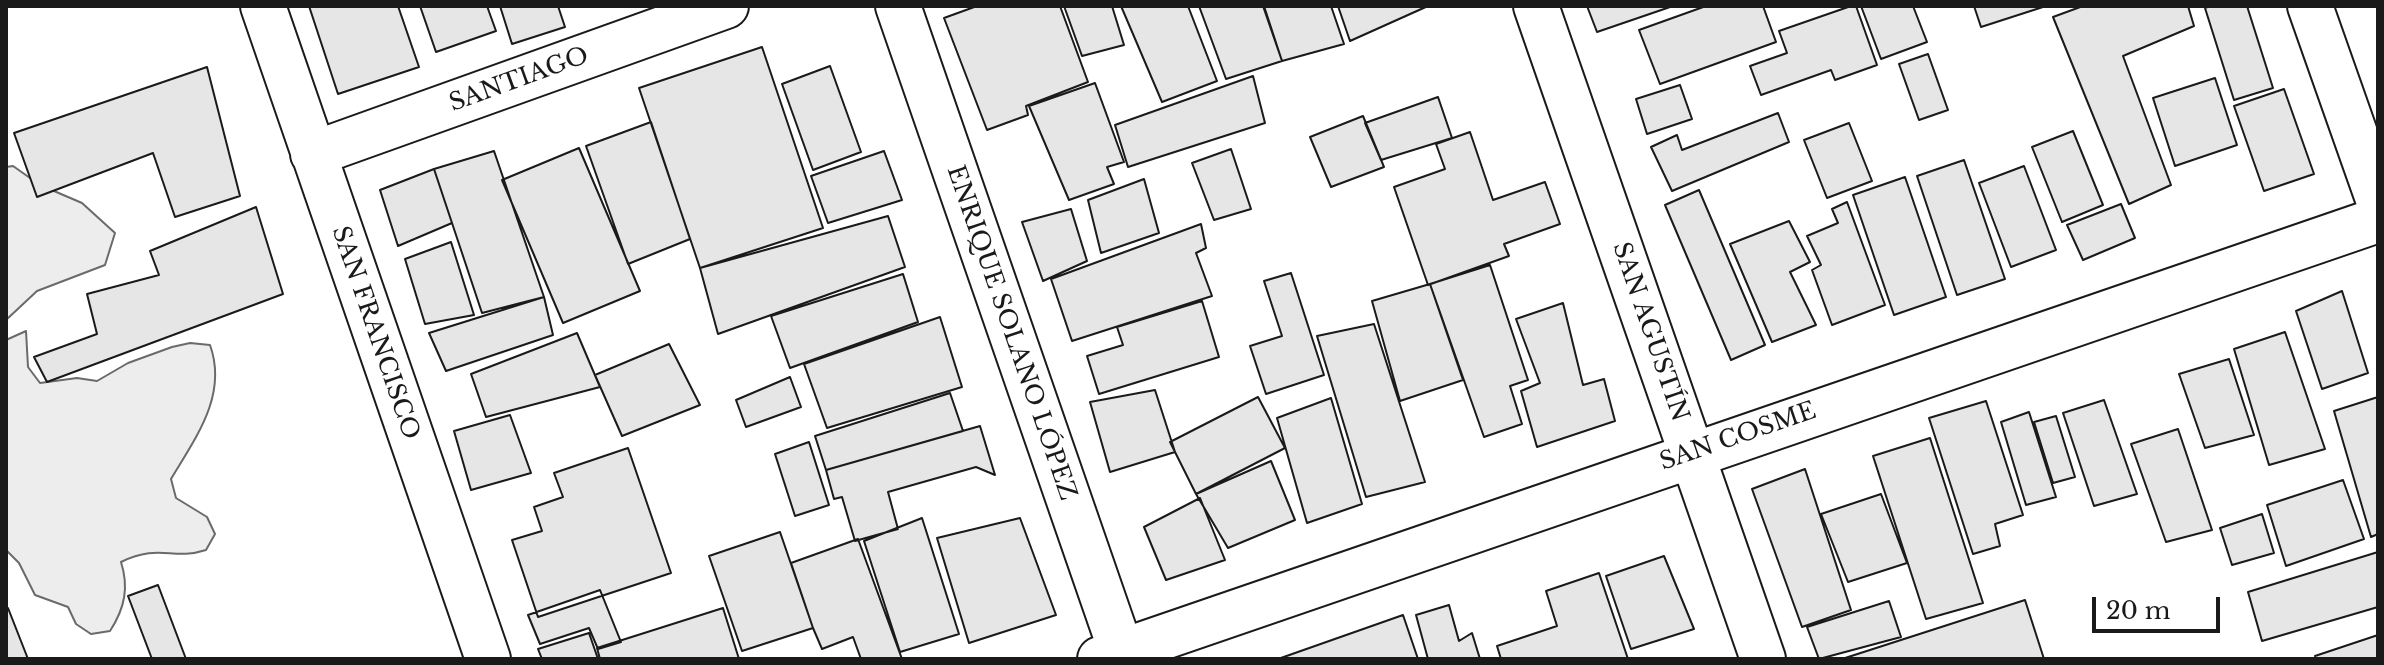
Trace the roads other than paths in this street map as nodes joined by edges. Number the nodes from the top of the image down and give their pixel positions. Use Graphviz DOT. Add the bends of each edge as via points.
graph roads {
  1 [pos="263,6"];
  2 [pos="726,6"];
  3 [pos="898,6"];
  4 [pos="1536,6"];
  5 [pos="2310,6"];
  6 [pos="313,154"];
  7 [pos="2378,199"];
  8 [pos="2378,220"];
  9 [pos="1692,453"];
  10 [pos="1115,657"];
  11 [pos="488,659"];
  12 [pos="1763,659"];
  1 -- 6 [label="street, SAN FRANCISCO"];
  2 -- 6 [label="street, SANTIAGO"];
  3 -- 10 [label="street, ENRIQUE SOLANO LÓPEZ"];
  4 -- 9 [label="street, SAN AGUSTÍN"];
  5 -- 7 [label="street"];
  6 -- 11 [label="street, SAN FRANCISCO"];
  8 -- 9 [label="street, SAN COSME"];
  9 -- 10 [label="street, SAN COSME"];
  9 -- 12 [label="street, SAN AGUSTÍN"];
}
